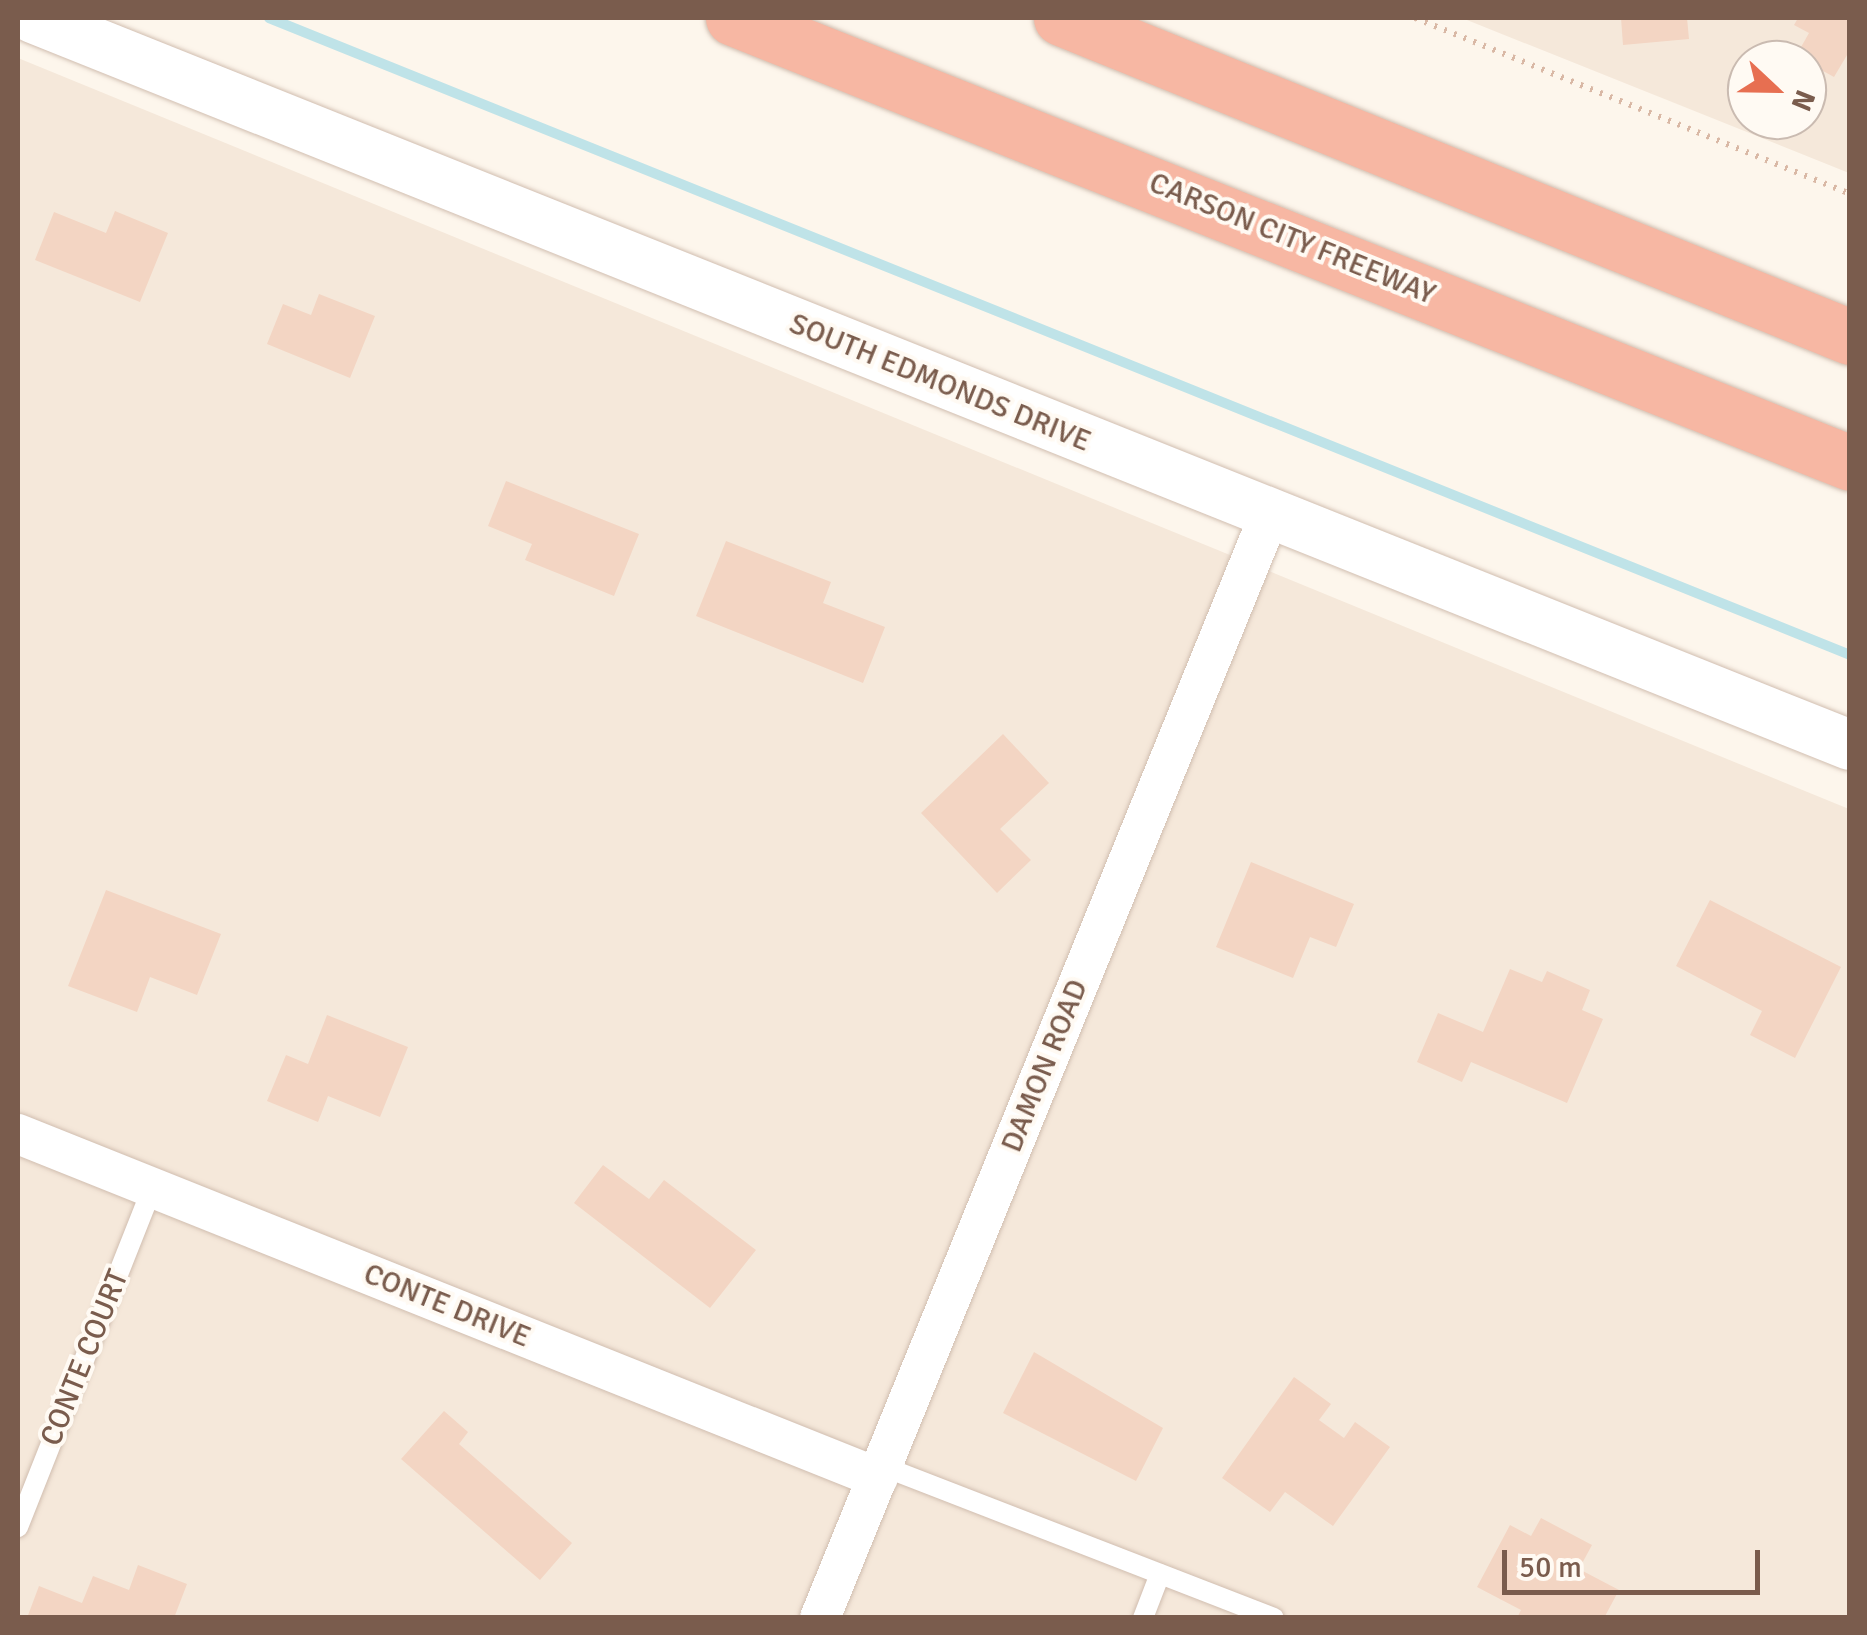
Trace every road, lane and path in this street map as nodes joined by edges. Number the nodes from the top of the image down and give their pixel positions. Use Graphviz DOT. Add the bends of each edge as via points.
graph roads {
  1 [pos="33,18"];
  2 [pos="733,18"];
  3 [pos="1061,18"];
  4 [pos="1414,18"];
  5 [pos="1850,194"];
  6 [pos="1850,336"];
  7 [pos="1850,463"];
  8 [pos="1269,516"];
  9 [pos="1850,745"];
  10 [pos="18,1134"];
  11 [pos="152,1188"];
  12 [pos="880,1472"];
  13 [pos="18,1526"];
  14 [pos="1160,1574"];
  15 [pos="820,1618"];
  16 [pos="1142,1618"];
  17 [pos="1274,1618"];
  1 -- 8 [label="street, SOUTH EDMONDS DRIVE"];
  2 -- 7 [label="highway, CARSON CITY FREEWAY"];
  3 -- 6 [label="highway"];
  4 -- 5 [label="path"];
  8 -- 9 [label="street, SOUTH EDMONDS DRIVE"];
  8 -- 12 [label="street, DAMON ROAD"];
  10 -- 11 [label="street, CONTE DRIVE"];
  11 -- 12 [label="street, CONTE DRIVE"];
  11 -- 13 [label="lane, CONTE COURT"];
  12 -- 14 [label="lane, CONTE DRIVE"];
  12 -- 15 [label="street, DAMON ROAD"];
  14 -- 16 [label="lane"];
  14 -- 17 [label="lane, CONTE DRIVE"];
}
